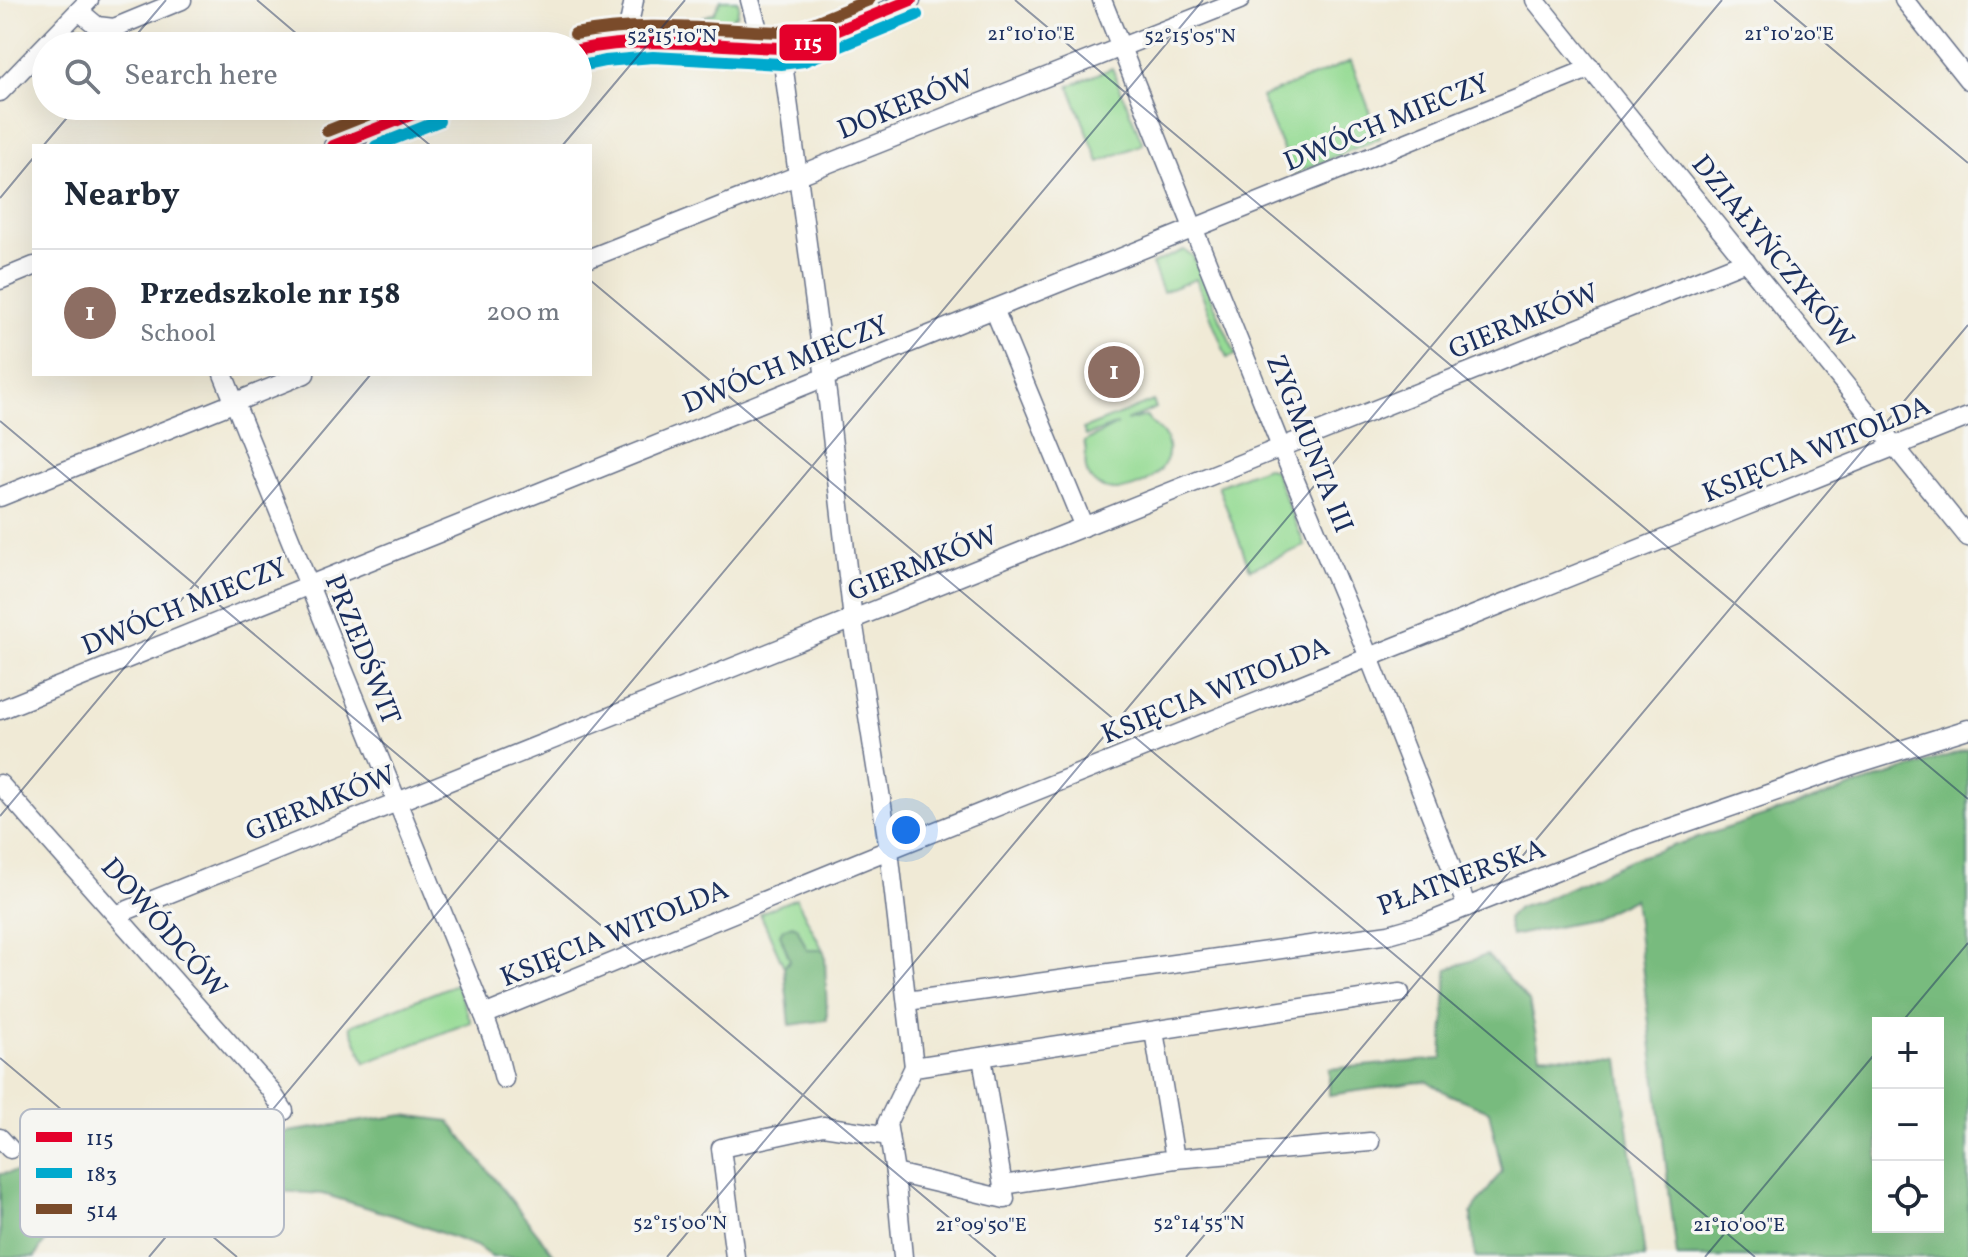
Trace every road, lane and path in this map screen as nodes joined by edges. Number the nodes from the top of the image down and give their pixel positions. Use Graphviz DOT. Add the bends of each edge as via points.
graph roads {
  1 [pos="182,0"];
  2 [pos="634,0"];
  3 [pos="750,0"];
  4 [pos="911,0"];
  5 [pos="1102,0"];
  6 [pos="1240,0"];
  7 [pos="1535,0"];
  8 [pos="1904,0"];
  9 [pos="84,6"];
  10 [pos="59,32"];
  11 [pos="625,43"];
  12 [pos="592,46"];
  13 [pos="772,48"];
  14 [pos="1121,48"];
  15 [pos="32,59"];
  16 [pos="1591,68"];
  17 [pos="1968,80"];
  18 [pos="0,92"];
  19 [pos="398,120"];
  20 [pos="338,144"];
  21 [pos="798,175"];
  22 [pos="1195,228"];
  23 [pos="592,257"];
  24 [pos="1746,261"];
  25 [pos="32,267"];
  26 [pos="0,280"];
  27 [pos="994,309"];
  28 [pos="224,376"];
  29 [pos="300,376"];
  30 [pos="824,379"];
  31 [pos="234,403"];
  32 [pos="1968,417"];
  33 [pos="1281,447"];
  34 [pos="1894,447"];
  35 [pos="0,497"];
  36 [pos="1084,527"];
  37 [pos="1968,537"];
  38 [pos="307,586"];
  39 [pos="853,620"];
  40 [pos="1369,657"];
  41 [pos="0,710"];
  42 [pos="1968,729"];
  43 [pos="0,784"];
  44 [pos="397,801"];
  45 [pos="889,850"];
  46 [pos="1467,907"];
  47 [pos="118,914"];
  48 [pos="1400,993"];
  49 [pos="907,1010"];
  50 [pos="484,1015"];
  51 [pos="1154,1031"];
  52 [pos="982,1057"];
  53 [pos="914,1067"];
  54 [pos="504,1079"];
  55 [pos="283,1109"];
  56 [pos="889,1136"];
  57 [pos="1370,1142"];
  58 [pos="1175,1159"];
  59 [pos="895,1173"];
  60 [pos="1003,1185"];
  61 [pos="735,1257"];
  62 [pos="903,1257"];
  1 -- 9 [label="street" via="114,28 97,26"];
  2 -- 11 [label="street"];
  3 -- 13 [label="street"];
  4 -- 13 [label="street" via="802,45"];
  5 -- 14 [label="street, ZYGMUNTA III"];
  6 -- 14 [label="street, DOKERÓW"];
  7 -- 16 [label="street, DZIAŁYŃCZYKÓW"];
  8 -- 17 [label="street"];
  9 -- 10 [label="street"];
  11 -- 12 [label="street"];
  11 -- 13 [label="street"];
  13 -- 21 [label="street"];
  14 -- 21 [label="street, DOKERÓW"];
  14 -- 22 [label="street, ZYGMUNTA III"];
  15 -- 18 [label="street"];
  16 -- 22 [label="street, DWÓCH MIECZY"];
  16 -- 24 [label="street, DZIAŁYŃCZYKÓW"];
  19 -- 20 [label="street"];
  21 -- 23 [label="street, DOKERÓW"];
  21 -- 30 [label="street"];
  22 -- 27 [label="street, DWÓCH MIECZY"];
  22 -- 33 [label="street, ZYGMUNTA III"];
  24 -- 33 [label="street, GIERMKÓW"];
  24 -- 34 [label="street, DZIAŁYŃCZYKÓW"];
  25 -- 26 [label="street"];
  27 -- 30 [label="street, DWÓCH MIECZY"];
  27 -- 36 [label="street"];
  28 -- 31 [label="street, PRZEDŚWIT"];
  29 -- 31 [label="street"];
  30 -- 38 [label="street, DWÓCH MIECZY"];
  30 -- 39 [label="street"];
  31 -- 35 [label="street"];
  31 -- 38 [label="street, PRZEDŚWIT"];
  32 -- 34 [label="street, KSIĘCIA WITOLDA"];
  33 -- 36 [label="street, GIERMKÓW"];
  33 -- 40 [label="street, ZYGMUNTA III"];
  34 -- 37 [label="street, DZIAŁYŃCZYKÓW"];
  34 -- 40 [label="street, KSIĘCIA WITOLDA"];
  36 -- 39 [label="street, GIERMKÓW"];
  38 -- 41 [label="street, DWÓCH MIECZY"];
  38 -- 44 [label="street, PRZEDŚWIT"];
  39 -- 44 [label="street, GIERMKÓW"];
  39 -- 45 [label="street"];
  40 -- 45 [label="street, KSIĘCIA WITOLDA"];
  40 -- 46 [label="street, ZYGMUNTA III"];
  42 -- 46 [label="street, PŁATNERSKA" via="1633,841"];
  43 -- 47 [label="street, DOWÓDCÓW"];
  44 -- 47 [label="street, GIERMKÓW"];
  44 -- 50 [label="street, PRZEDŚWIT"];
  45 -- 49 [label="street"];
  45 -- 50 [label="street, KSIĘCIA WITOLDA"];
  46 -- 49 [label="street, PŁATNERSKA" via="1389,934"];
  47 -- 55 [label="street, DOWÓDCÓW"];
  48 -- 51 [label="street"];
  49 -- 53 [label="street"];
  50 -- 54 [label="street, PRZEDŚWIT"];
  51 -- 52 [label="street"];
  51 -- 58 [label="street"];
  52 -- 53 [label="street"];
  52 -- 60 [label="street"];
  53 -- 56 [label="street" via="887,1123"];
  56 -- 59 [label="street"];
  56 -- 61 [label="street" via="823,1126 721,1148"];
  57 -- 58 [label="street"];
  58 -- 60 [label="street"];
  59 -- 60 [label="street" via="1005,1199"];
  59 -- 62 [label="street"];
}
